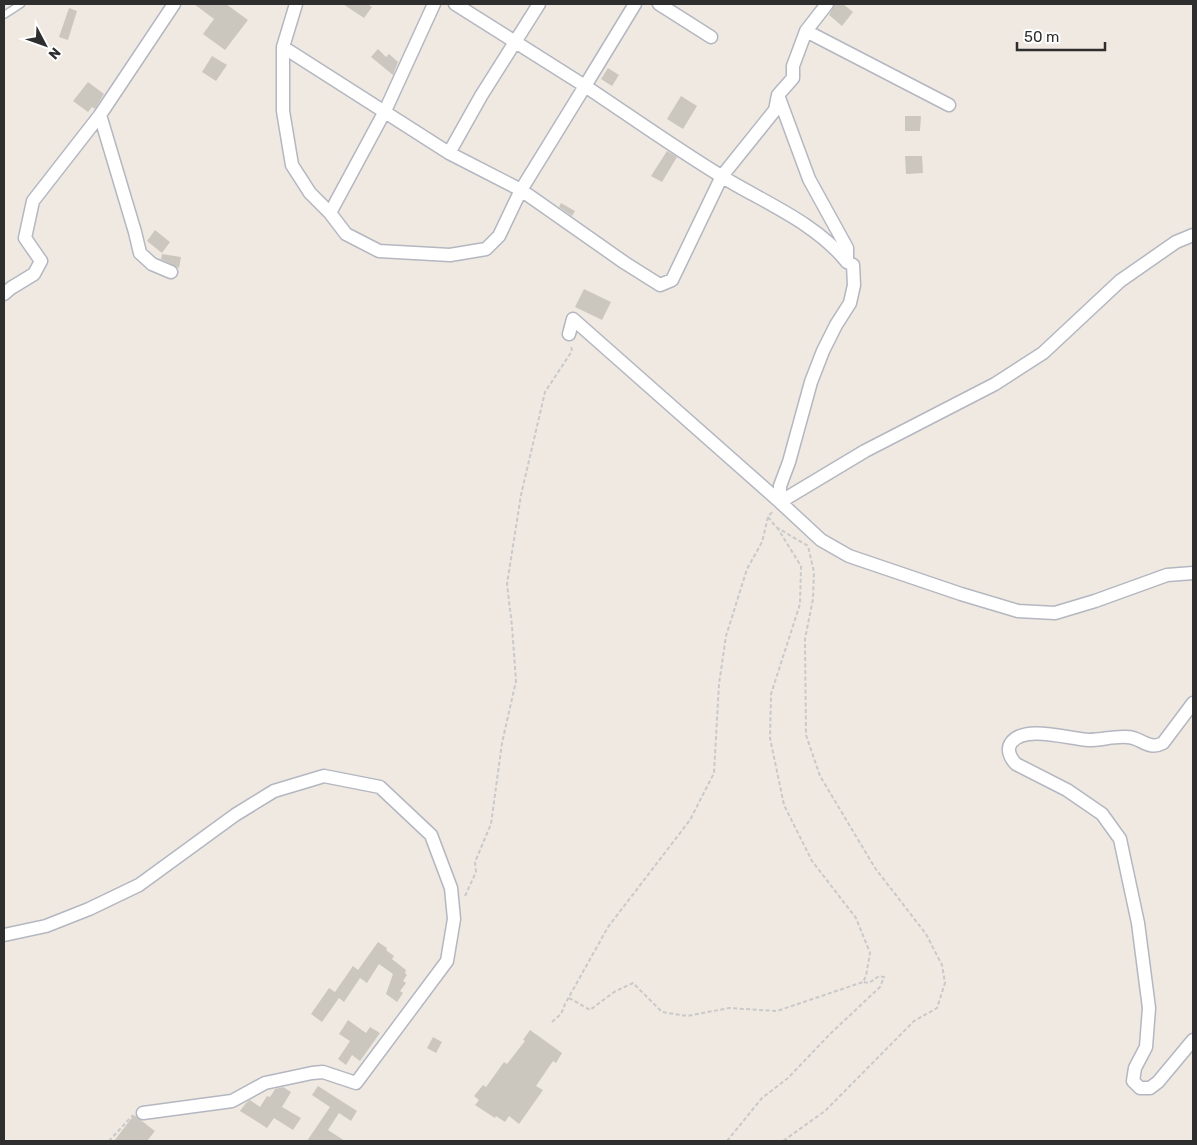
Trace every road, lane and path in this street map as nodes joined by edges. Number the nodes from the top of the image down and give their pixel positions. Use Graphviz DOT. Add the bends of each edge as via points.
graph roads {
  1 [pos="21,4"];
  2 [pos="174,4"];
  3 [pos="296,4"];
  4 [pos="434,4"];
  5 [pos="455,4"];
  6 [pos="539,4"];
  7 [pos="635,4"];
  8 [pos="659,4"];
  9 [pos="827,4"];
  10 [pos="4,15"];
  11 [pos="806,31"];
  12 [pos="711,37"];
  13 [pos="514,42"];
  14 [pos="283,46"];
  15 [pos="585,86"];
  16 [pos="778,96"];
  17 [pos="949,105"];
  18 [pos="385,111"];
  19 [pos="100,115"];
  20 [pos="448,153"];
  21 [pos="722,176"];
  22 [pos="521,190"];
  23 [pos="330,213"];
  24 [pos="1193,235"];
  25 [pos="846,262"];
  26 [pos="172,272"];
  27 [pos="4,294"];
  28 [pos="569,334"];
  29 [pos="780,502"];
  30 [pos="776,527"];
  31 [pos="1193,573"];
  32 [pos="1193,703"];
  33 [pos="454,919"];
  34 [pos="4,935"];
  35 [pos="863,982"];
  36 [pos="569,998"];
  37 [pos="552,1022"];
  38 [pos="1193,1040"];
  39 [pos="143,1113"];
  40 [pos="109,1141"];
  41 [pos="727,1141"];
  42 [pos="783,1141"];
  1 -- 10 [label="lane"];
  2 -- 19 [label="street"];
  3 -- 14 [label="street"];
  4 -- 18 [label="street"];
  5 -- 13 [label="street"];
  6 -- 13 [label="street"];
  7 -- 15 [label="street"];
  8 -- 12 [label="street"];
  9 -- 11 [label="street"];
  11 -- 16 [label="street" via="792,66 792,78"];
  11 -- 17 [label="street"];
  13 -- 15 [label="street"];
  13 -- 20 [label="street"];
  14 -- 18 [label="street"];
  14 -- 23 [label="street" via="283,111 292,165 310,193"];
  15 -- 21 [label="street"];
  15 -- 22 [label="street"];
  16 -- 21 [label="street" via="775,110"];
  16 -- 25 [label="street" via="810,179 847,248"];
  18 -- 20 [label="street"];
  18 -- 23 [label="street"];
  19 -- 26 [label="street" via="140,253 152,264"];
  19 -- 27 [label="street" via="33,201 25,238 41,261 34,274"];
  20 -- 22 [label="street"];
  21 -- 22 [label="street" via="672,280 660,285"];
  21 -- 25 [label="street" via="806,226 837,250"];
  22 -- 23 [label="street" via="500,236 486,249 450,254 379,251 346,234"];
  24 -- 29 [label="street" via="1176,242 1120,281 1043,353 995,384 865,451"];
  25 -- 29 [label="street" via="853,265 854,285 850,303 836,324 811,382 780,486"];
  28 -- 29 [label="street" via="573,319"];
  28 -- 33 [label="path" via="572,351 545,392 536,427 507,584 516,681 502,743 491,824 475,862 476,872"];
  29 -- 31 [label="street" via="821,540 849,556 1018,611 1055,613 1167,575"];
  30 -- 35 [label="path" via="801,566 800,604 771,694 770,738 784,805 812,861 856,918 870,953"];
  30 -- 36 [label="path" via="768,517 762,542 748,569 726,636 719,684 714,774 690,820 608,927"];
  30 -- 42 [label="path" via="808,546 814,572 813,599 805,639 806,735 820,776 875,868 926,934 942,966 945,983 937,1008 914,1021 825,1111"];
  32 -- 38 [label="street" via="1163,743 1157,746 1128,736 1090,740 1031,733 1010,744 1009,751 1016,764 1067,790 1102,814 1120,839 1138,923 1149,1008 1146,1047 1133,1081 1140,1088 1150,1088"];
  33 -- 34 [label="street" via="451,888 432,834 380,787 324,776 274,791 235,815 139,885 46,926"];
  33 -- 39 [label="street" via="447,961 356,1083 323,1072 312,1073 265,1083 232,1101"];
  35 -- 36 [label="path" via="777,1011 730,1008 687,1016 662,1012 633,982 590,1010"];
  35 -- 41 [label="path" via="884,977 880,987 788,1078 762,1098"];
  36 -- 37 [label="path" via="561,1014"];
  39 -- 40 [label="path" via="131,1116"];
}
